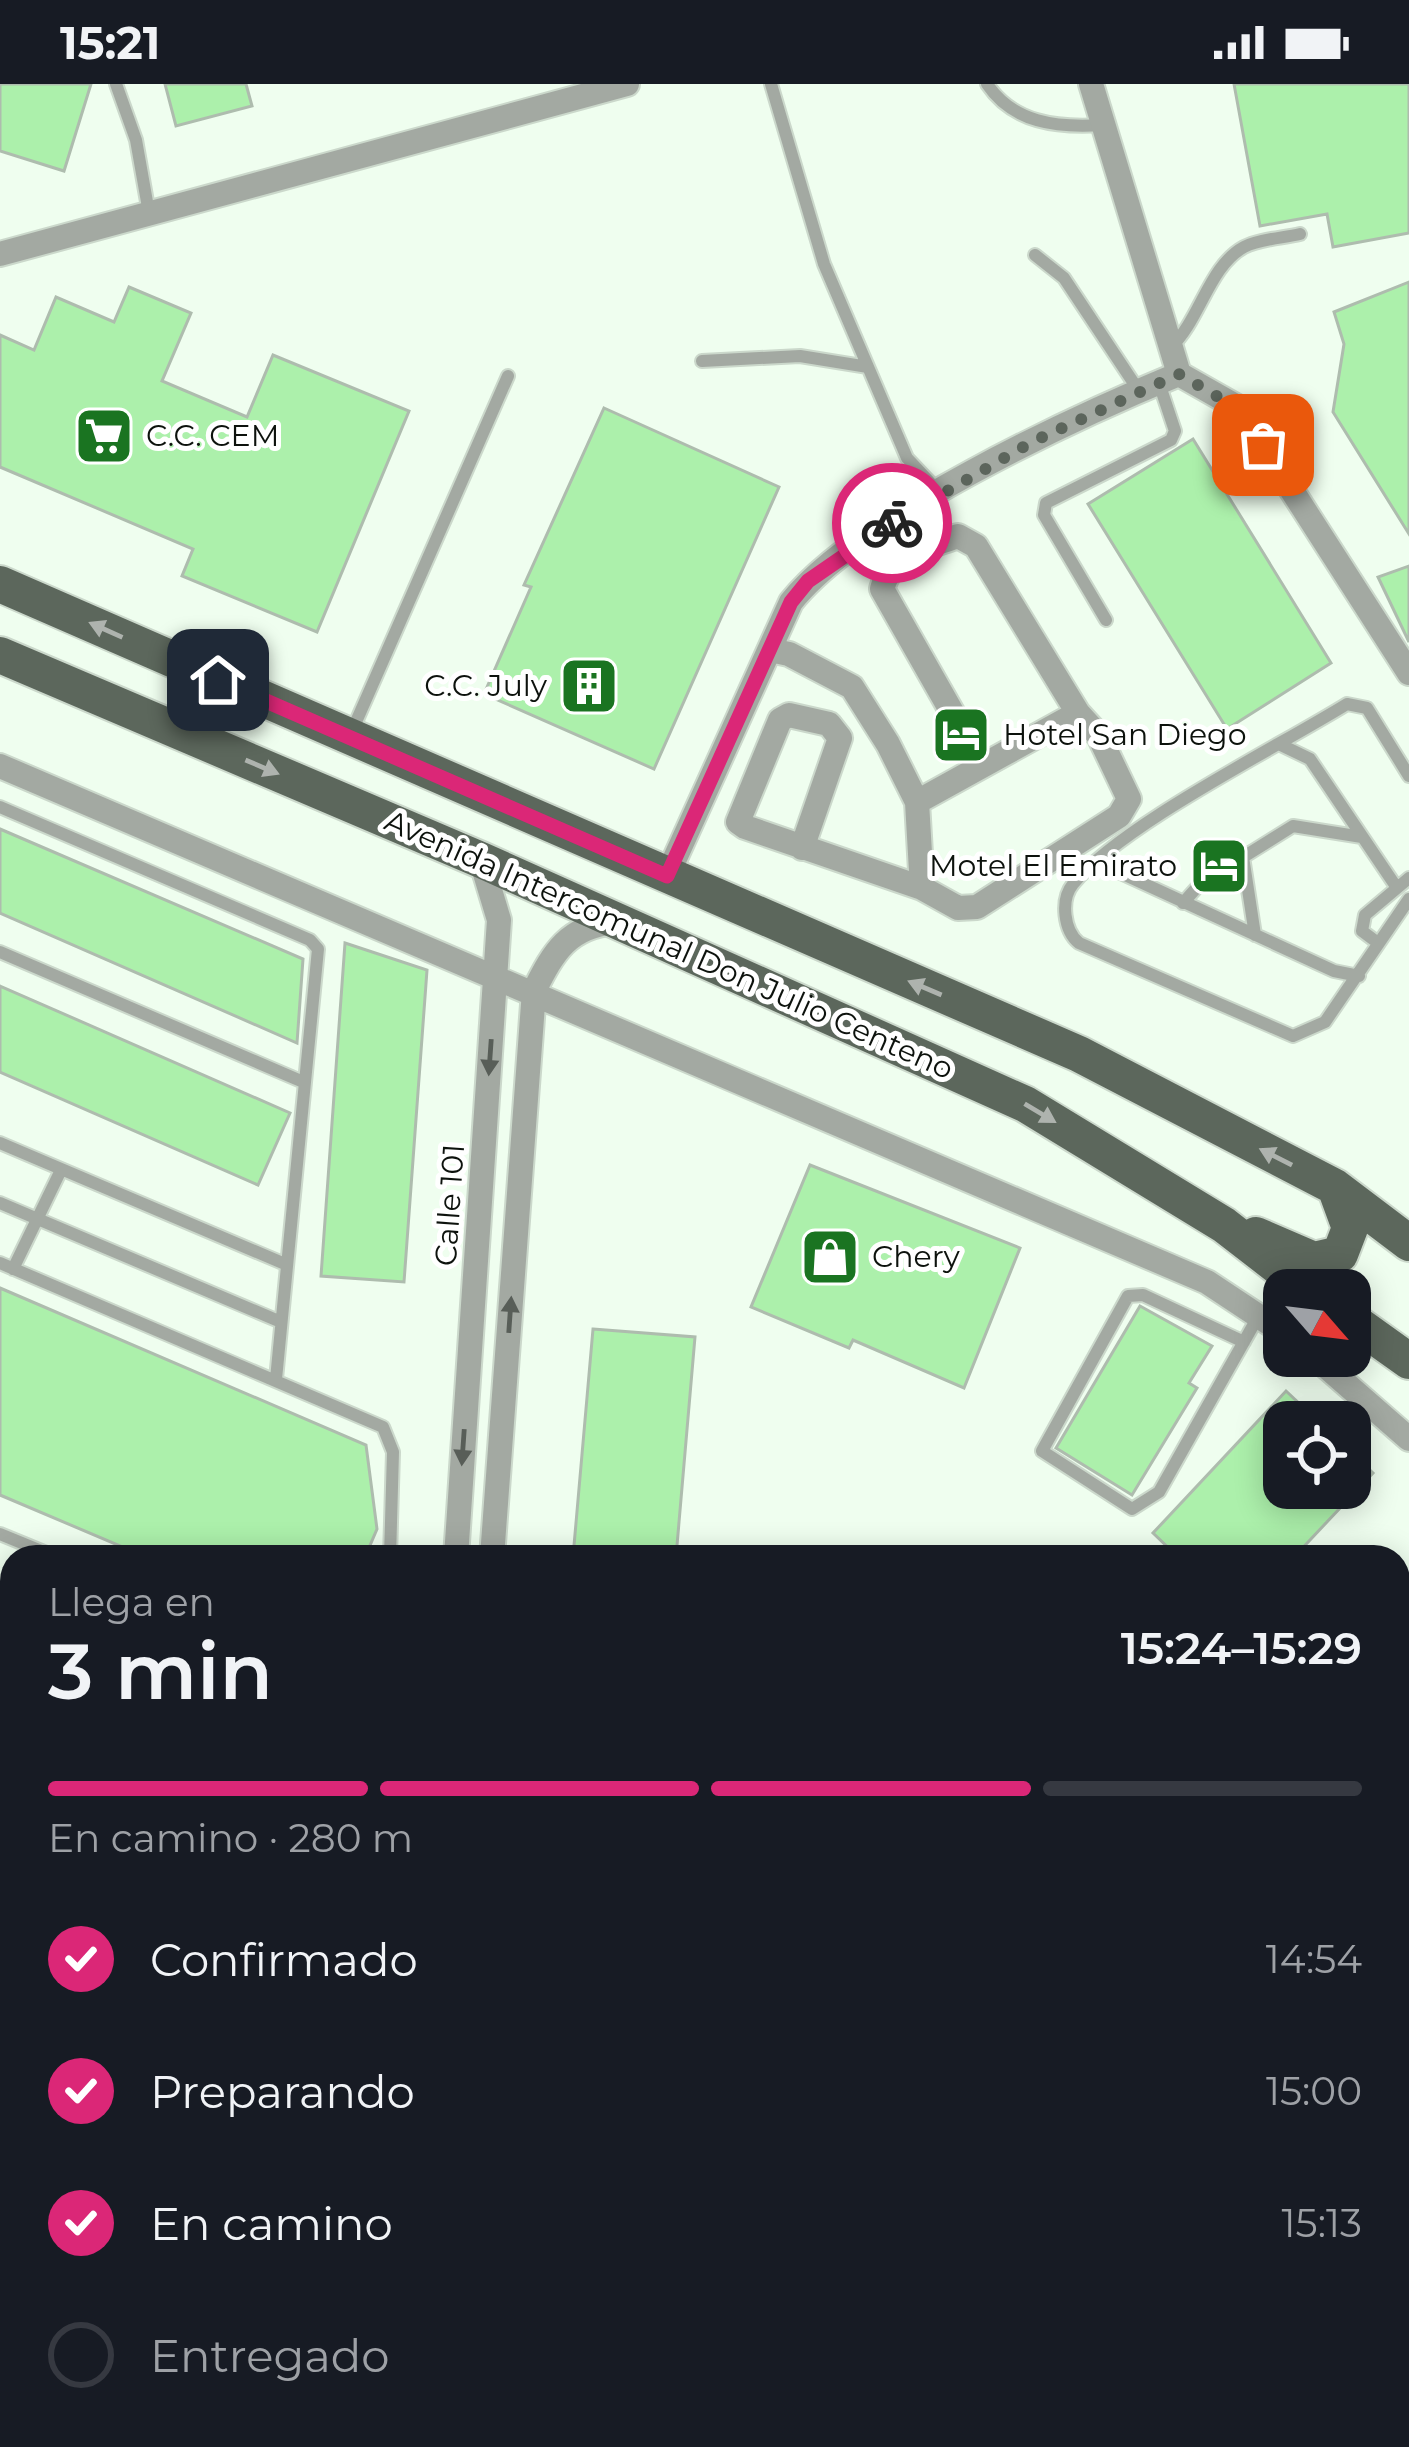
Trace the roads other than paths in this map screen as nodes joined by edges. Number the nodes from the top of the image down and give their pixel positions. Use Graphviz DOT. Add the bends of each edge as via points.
graph roads {
  1 [pos="116,84"];
  2 [pos="627,84"];
  3 [pos="771,84"];
  4 [pos="987,84"];
  5 [pos="1091,84"];
  6 [pos="1103,125"];
  7 [pos="149,213"];
  8 [pos="1300,234"];
  9 [pos="0,254"];
  10 [pos="1035,255"];
  11 [pos="1170,348"];
  12 [pos="702,362"];
  13 [pos="868,367"];
  14 [pos="508,376"];
  15 [pos="1159,382"];
  16 [pos="939,493"];
  17 [pos="0,584"];
  18 [pos="1106,620"];
  19 [pos="770,650"];
  20 [pos="0,655"];
  21 [pos="1409,673"];
  22 [pos="1078,713"];
  23 [pos="349,737"];
  24 [pos="1281,745"];
  25 [pos="982,765"];
  26 [pos="0,766"];
  27 [pos="1409,776"];
  28 [pos="917,802"];
  29 [pos="0,807"];
  30 [pos="1362,837"];
  31 [pos="802,848"];
  32 [pos="1244,856"];
  33 [pos="481,860"];
  34 [pos="1099,862"];
  35 [pos="667,876"];
  36 [pos="1409,878"];
  37 [pos="1395,885"];
  38 [pos="922,888"];
  39 [pos="1409,899"];
  40 [pos="1184,902"];
  41 [pos="614,921"];
  42 [pos="1255,935"];
  43 [pos="1378,943"];
  44 [pos="0,952"];
  45 [pos="496,975"];
  46 [pos="1359,976"];
  47 [pos="535,991"];
  48 [pos="301,1081"];
  49 [pos="0,1143"];
  50 [pos="61,1170"];
  51 [pos="1335,1187"];
  52 [pos="0,1203"];
  53 [pos="37,1219"];
  54 [pos="1224,1225"];
  55 [pos="1409,1244"];
  56 [pos="286,1264"];
  57 [pos="6,1266"];
  58 [pos="1281,1269"];
  59 [pos="1259,1314"];
  60 [pos="1263,1317"];
  61 [pos="281,1322"];
  62 [pos="1371,1334"];
  63 [pos="1244,1342"];
  64 [pos="1409,1360"];
  65 [pos="1338,1377"];
  66 [pos="276,1379"];
  67 [pos="1409,1439"];
  68 [pos="390,1545"];
  69 [pos="457,1545"];
  70 [pos="493,1545"];
  1 -- 7 [label="lane"];
  2 -- 7 [label="street"];
  3 -- 13 [label="lane" via="824,264"];
  4 -- 6 [label="lane" via="1016,115"];
  5 -- 6 [label="street"];
  6 -- 11 [label="street"];
  7 -- 9 [label="street"];
  8 -- 11 [label="lane" via="1244,247"];
  10 -- 15 [label="lane"];
  11 -- 15 [label="street"];
  12 -- 13 [label="lane" via="800,356"];
  13 -- 16 [label="lane" via="908,458"];
  14 -- 23 [label="lane"];
  15 -- 16 [label="street"];
  15 -- 18 [label="lane" via="1171,440 1046,503 1044,515"];
  15 -- 21 [label="street" via="1239,409"];
  16 -- 19 [label="street" via="808,581"];
  23 -- 17 [label="main road, Avenida Intercomunal Don Julio Centeno, one-way"];
  19 -- 28 [label="street" via="852,687"];
  19 -- 35 [label="street"];
  20 -- 33 [label="main road, Avenida Intercomunal Don Julio Centeno, one-way"];
  22 -- 25 [label="street"];
  22 -- 25 [label="street" via="976,546 958,536 906,555 887,571 882,589"];
  22 -- 38 [label="street" via="1124,778 1129,799 1120,816 977,907 958,908"];
  23 -- 35 [label="main road, Avenida Intercomunal Don Julio Centeno"];
  24 -- 27 [label="lane" via="1357,703"];
  24 -- 30 [label="lane" via="1310,759"];
  24 -- 34 [label="lane"];
  25 -- 28 [label="street"];
  26 -- 45 [label="street"];
  28 -- 38 [label="street"];
  29 -- 48 [label="lane" via="310,940 320,970"];
  30 -- 32 [label="lane" via="1306,824"];
  30 -- 37 [label="lane"];
  31 -- 31 [label="street" via="840,737 829,724 789,715 735,817"];
  31 -- 38 [label="street"];
  32 -- 40 [label="lane"];
  32 -- 42 [label="lane"];
  33 -- 41 [label="main road, Avenida Intercomunal Don Julio Centeno"];
  33 -- 45 [label="street, Calle 101" via="499,920"];
  34 -- 40 [label="lane"];
  34 -- 46 [label="lane" via="1067,895 1070,936 1277,1033 1293,1036 1325,1022"];
  51 -- 35 [label="main road, Avenida Intercomunal Don Julio Centeno, one-way" via="1079,1054"];
  36 -- 37 [label="lane"];
  37 -- 43 [label="lane" via="1365,915 1362,931"];
  39 -- 43 [label="lane"];
  40 -- 42 [label="lane"];
  41 -- 47 [label="street" via="568,935"];
  41 -- 54 [label="main road, Avenida Intercomunal Don Julio Centeno, one-way" via="1025,1104"];
  42 -- 46 [label="lane"];
  43 -- 46 [label="lane"];
  44 -- 48 [label="lane"];
  45 -- 47 [label="street"];
  45 -- 69 [label="street, Calle 101, one-way"];
  47 -- 59 [label="street" via="1207,1282"];
  70 -- 47 [label="street, one-way"];
  48 -- 56 [label="lane"];
  49 -- 50 [label="lane"];
  50 -- 53 [label="lane"];
  50 -- 56 [label="lane"];
  51 -- 54 [label="main road" via="1350,1228 1340,1254 1325,1259"];
  51 -- 55 [label="main road, Avenida Intercomunal Don Julio Centeno"];
  52 -- 53 [label="lane"];
  53 -- 57 [label="lane"];
  53 -- 61 [label="lane"];
  54 -- 58 [label="main road, Avenida Intercomunal Don Julio Centeno"];
  56 -- 61 [label="lane"];
  57 -- 66 [label="lane"];
  59 -- 60 [label="street"];
  59 -- 63 [label="lane"];
  61 -- 66 [label="lane"];
  62 -- 64 [label="main road"];
  63 -- 63 [label="lane" via="1143,1295 1128,1296 1042,1451 1132,1509 1142,1506 1159,1492"];
  65 -- 67 [label="street"];
  66 -- 68 [label="lane" via="374,1421 389,1436"];
}
